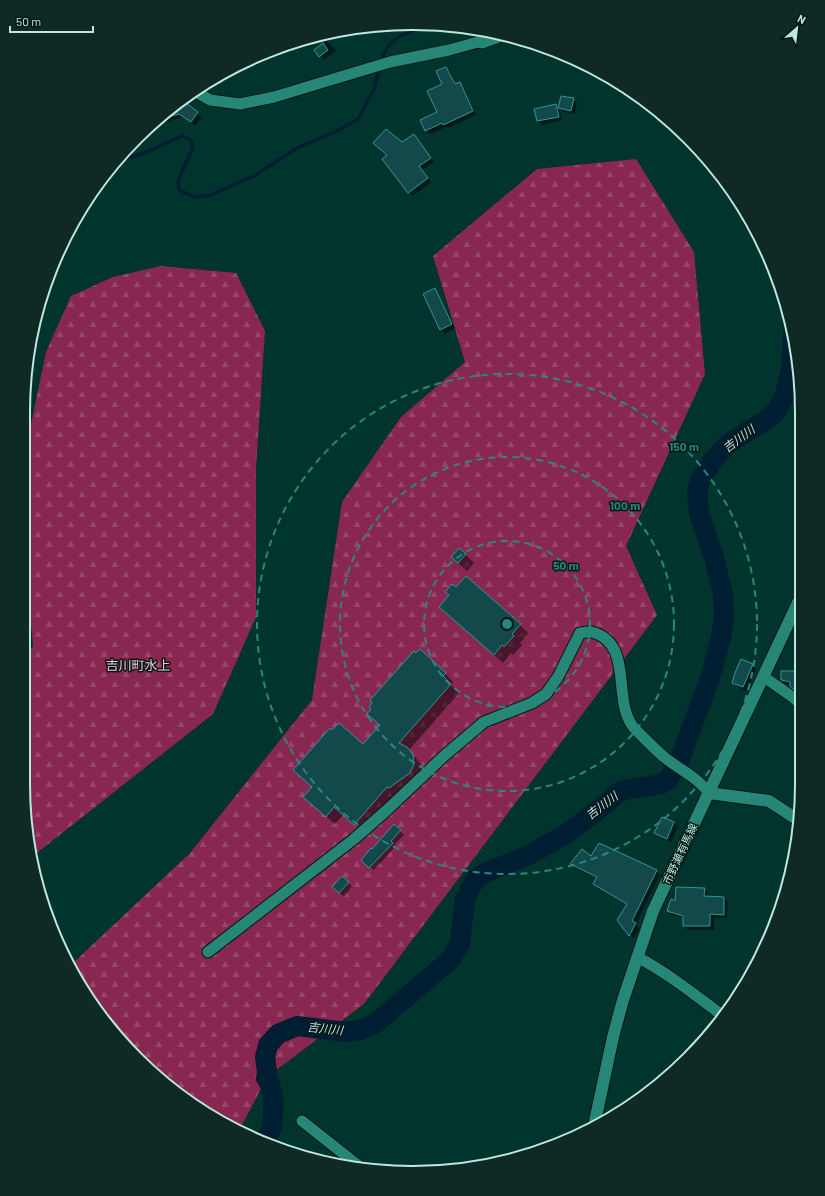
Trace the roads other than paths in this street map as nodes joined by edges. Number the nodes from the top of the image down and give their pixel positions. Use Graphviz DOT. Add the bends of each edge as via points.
graph roads {
  1 [pos="494,39"];
  2 [pos="200,94"];
  3 [pos="795,609"];
  4 [pos="764,677"];
  5 [pos="795,701"];
  6 [pos="709,793"];
  7 [pos="793,817"];
  8 [pos="208,952"];
  9 [pos="637,958"];
  10 [pos="719,1013"];
  11 [pos="595,1120"];
  12 [pos="302,1121"];
  13 [pos="353,1161"];
  1 -- 2 [label="street" via="390,62 274,97 240,104 210,100"];
  3 -- 4 [label="main road, 市野瀬有馬線"];
  4 -- 5 [label="street"];
  4 -- 6 [label="main road, 市野瀬有馬線"];
  6 -- 7 [label="main road" via="769,801"];
  6 -- 8 [label="street" via="701,782 663,756 632,727 622,694 618,657 613,646 591,632 580,633 558,677 546,694 532,703 484,722 354,839"];
  6 -- 9 [label="main road, 市野瀬有馬線" via="653,911"];
  9 -- 10 [label="street" via="683,986"];
  9 -- 11 [label="main road, 市野瀬有馬線" via="613,1037"];
  12 -- 13 [label="street"];
}
